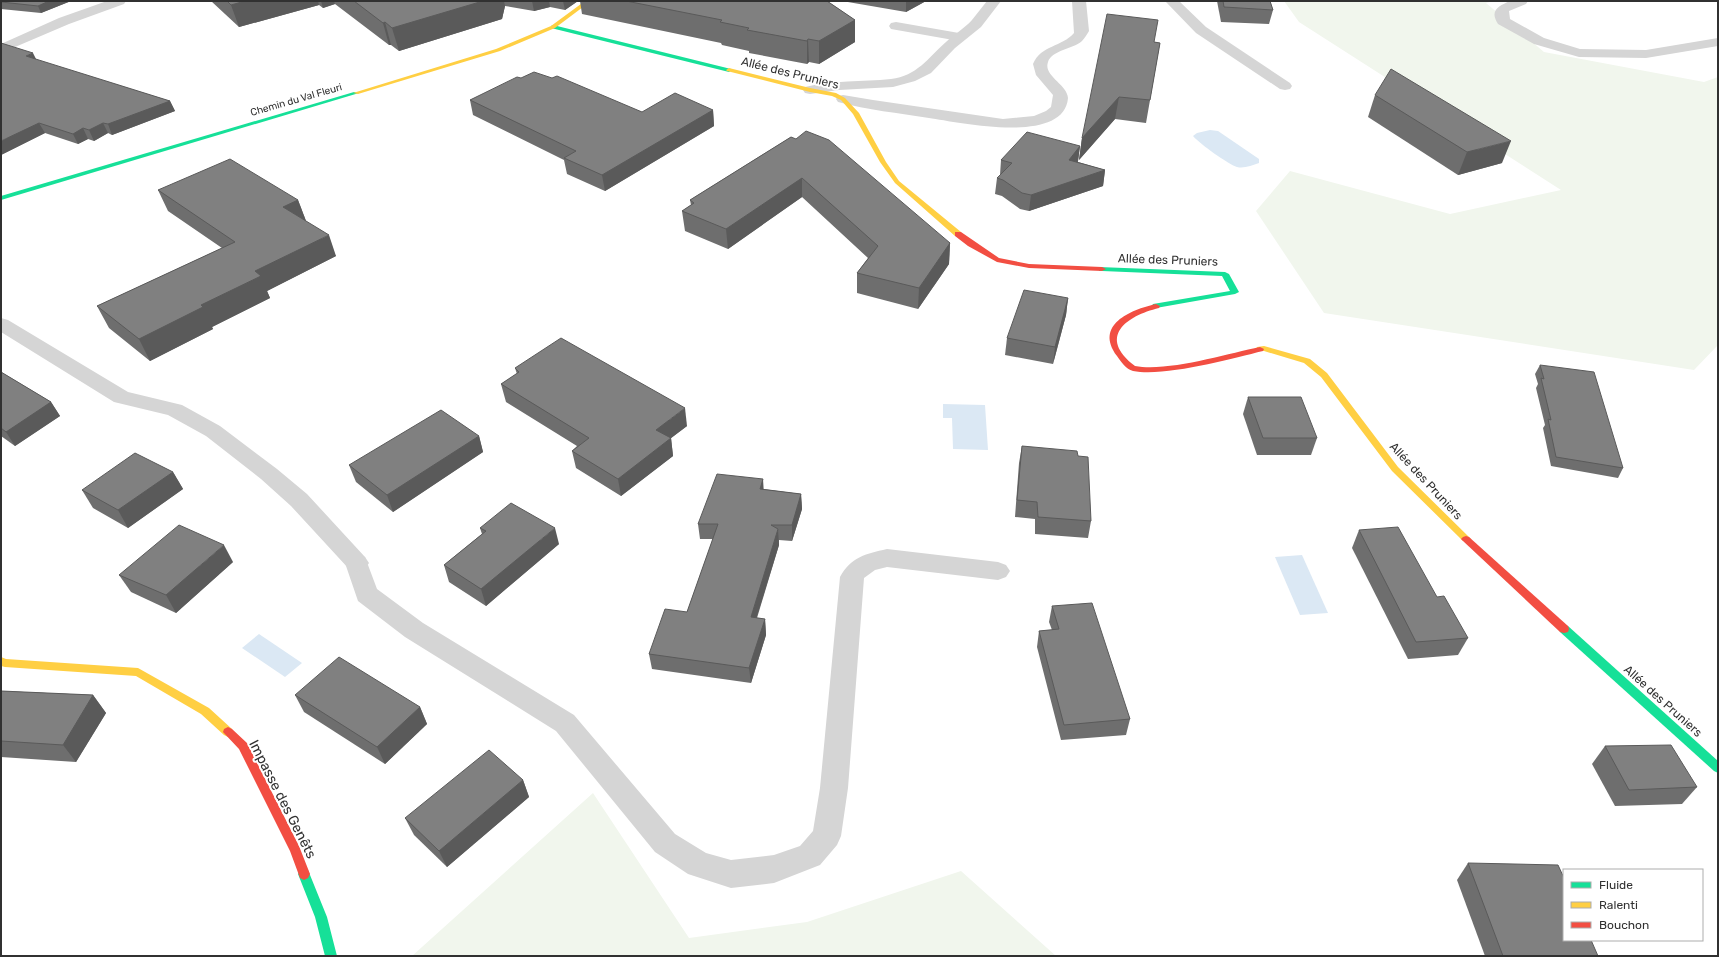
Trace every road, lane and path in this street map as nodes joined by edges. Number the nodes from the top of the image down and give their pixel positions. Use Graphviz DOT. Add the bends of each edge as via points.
graph roads {
  1 [pos="119,1"];
  2 [pos="588,1"];
  3 [pos="994,1"];
  4 [pos="1079,1"];
  5 [pos="1172,1"];
  6 [pos="1521,1"];
  7 [pos="896,26"];
  8 [pos="553,27"];
  9 [pos="959,37"];
  10 [pos="1718,42"];
  11 [pos="1,49"];
  12 [pos="1285,86"];
  13 [pos="810,90"];
  14 [pos="844,99"];
  15 [pos="1,198"];
  16 [pos="1,324"];
  17 [pos="998,571"];
  18 [pos="1,661"];
  19 [pos="1718,768"];
  20 [pos="331,956"];
  1 -- 11 [label="street" via="64,21"];
  2 -- 8 [label="street, Chemin du Val Fleuri"];
  3 -- 9 [label="street" via="976,24"];
  4 -- 14 [label="street" via="1082,30 1077,38 1051,52 1040,64 1040,70 1060,92 1059,109 1052,114 1022,123 1003,124"];
  5 -- 12 [label="street" via="1201,30"];
  6 -- 10 [label="street" via="1502,9 1503,21 1539,41 1579,53 1646,54"];
  7 -- 9 [label="street"];
  8 -- 13 [label="street, Allée des Pruniers"];
  8 -- 15 [label="street, Chemin du Val Fleuri" via="498,50 449,66"];
  9 -- 13 [label="street" via="926,70 910,78 893,83"];
  13 -- 14 [label="street, Allée des Pruniers" via="834,94"];
  14 -- 19 [label="street, Allée des Pruniers" via="856,113 897,182 971,244 997,260 1029,266 1225,274 1235,292 1147,307 1128,316 1117,325 1113,337 1117,352 1133,368 1152,370 1264,348 1307,361 1324,375 1395,469 1462,536"];
  16 -- 17 [label="street" via="122,397 175,410 213,431 299,500 357,563 367,594 414,630 564,723 665,843 698,864 732,874 774,869 810,856 827,836 834,788 852,577 857,568 874,560 887,558"];
  18 -- 20 [label="street, Impasse des Genêts" via="138,672 205,711 244,746 295,850 321,917"];
}
